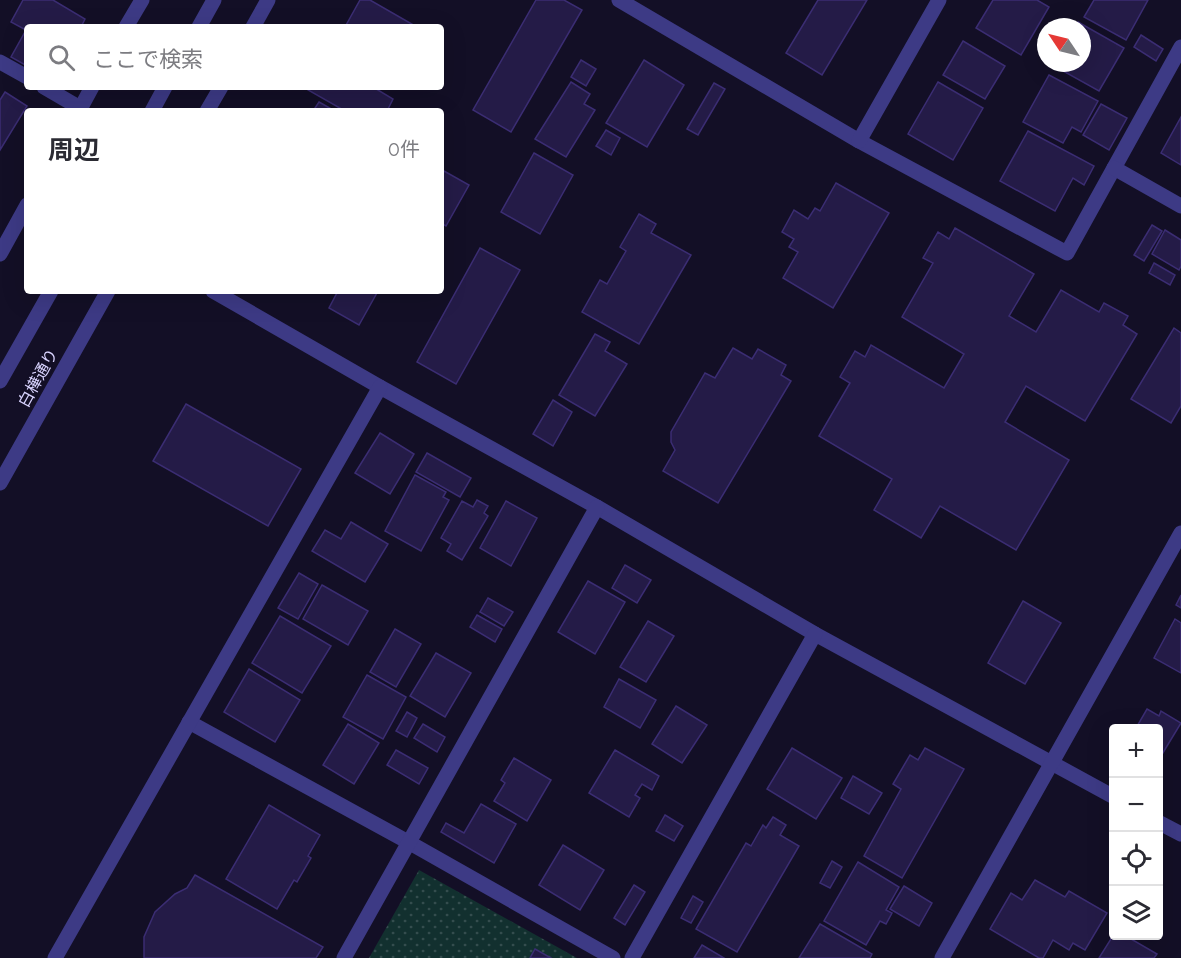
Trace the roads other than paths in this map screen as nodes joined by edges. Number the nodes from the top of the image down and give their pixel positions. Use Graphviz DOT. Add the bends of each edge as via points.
graph roads {
  1 [pos="142,0"];
  2 [pos="214,0"];
  3 [pos="268,0"];
  4 [pos="618,0"];
  5 [pos="939,0"];
  6 [pos="128,24"];
  7 [pos="201,24"];
  8 [pos="255,24"];
  9 [pos="1181,47"];
  10 [pos="0,62"];
  11 [pos="24,75"];
  12 [pos="49,90"];
  13 [pos="90,90"];
  14 [pos="163,90"];
  15 [pos="218,90"];
  16 [pos="77,108"];
  17 [pos="80,108"];
  18 [pos="154,108"];
  19 [pos="209,108"];
  20 [pos="859,141"];
  21 [pos="1114,168"];
  22 [pos="1181,206"];
  23 [pos="24,210"];
  24 [pos="0,254"];
  25 [pos="49,294"];
  26 [pos="106,294"];
  27 [pos="218,294"];
  28 [pos="0,381"];
  29 [pos="380,387"];
  30 [pos="0,483"];
  31 [pos="597,507"];
  32 [pos="1181,533"];
  33 [pos="815,634"];
  34 [pos="189,722"];
  35 [pos="1052,762"];
  36 [pos="1109,794"];
  37 [pos="1163,825"];
  38 [pos="1181,834"];
  39 [pos="410,843"];
  40 [pos="55,958"];
  41 [pos="344,958"];
  42 [pos="613,958"];
  43 [pos="632,958"];
  44 [pos="942,958"];
  1 -- 6 [label="street"];
  2 -- 7 [label="street"];
  3 -- 8 [label="street"];
  4 -- 20 [label="street"];
  5 -- 20 [label="street"];
  9 -- 21 [label="street"];
  10 -- 11 [label="street"];
  12 -- 16 [label="street"];
  13 -- 17 [label="street"];
  14 -- 18 [label="street"];
  15 -- 19 [label="street"];
  20 -- 21 [label="street" via="1067,253"];
  21 -- 22 [label="street"];
  23 -- 24 [label="street"];
  25 -- 28 [label="street, 白樺通り"];
  26 -- 30 [label="street, 白樺通り"];
  27 -- 29 [label="street"];
  29 -- 31 [label="street"];
  29 -- 34 [label="street"];
  31 -- 33 [label="street"];
  31 -- 39 [label="street"];
  32 -- 35 [label="street"];
  33 -- 35 [label="street"];
  33 -- 43 [label="street"];
  34 -- 39 [label="street"];
  34 -- 40 [label="street"];
  35 -- 36 [label="street"];
  35 -- 44 [label="street"];
  37 -- 38 [label="street"];
  39 -- 41 [label="street"];
  39 -- 42 [label="street"];
}
